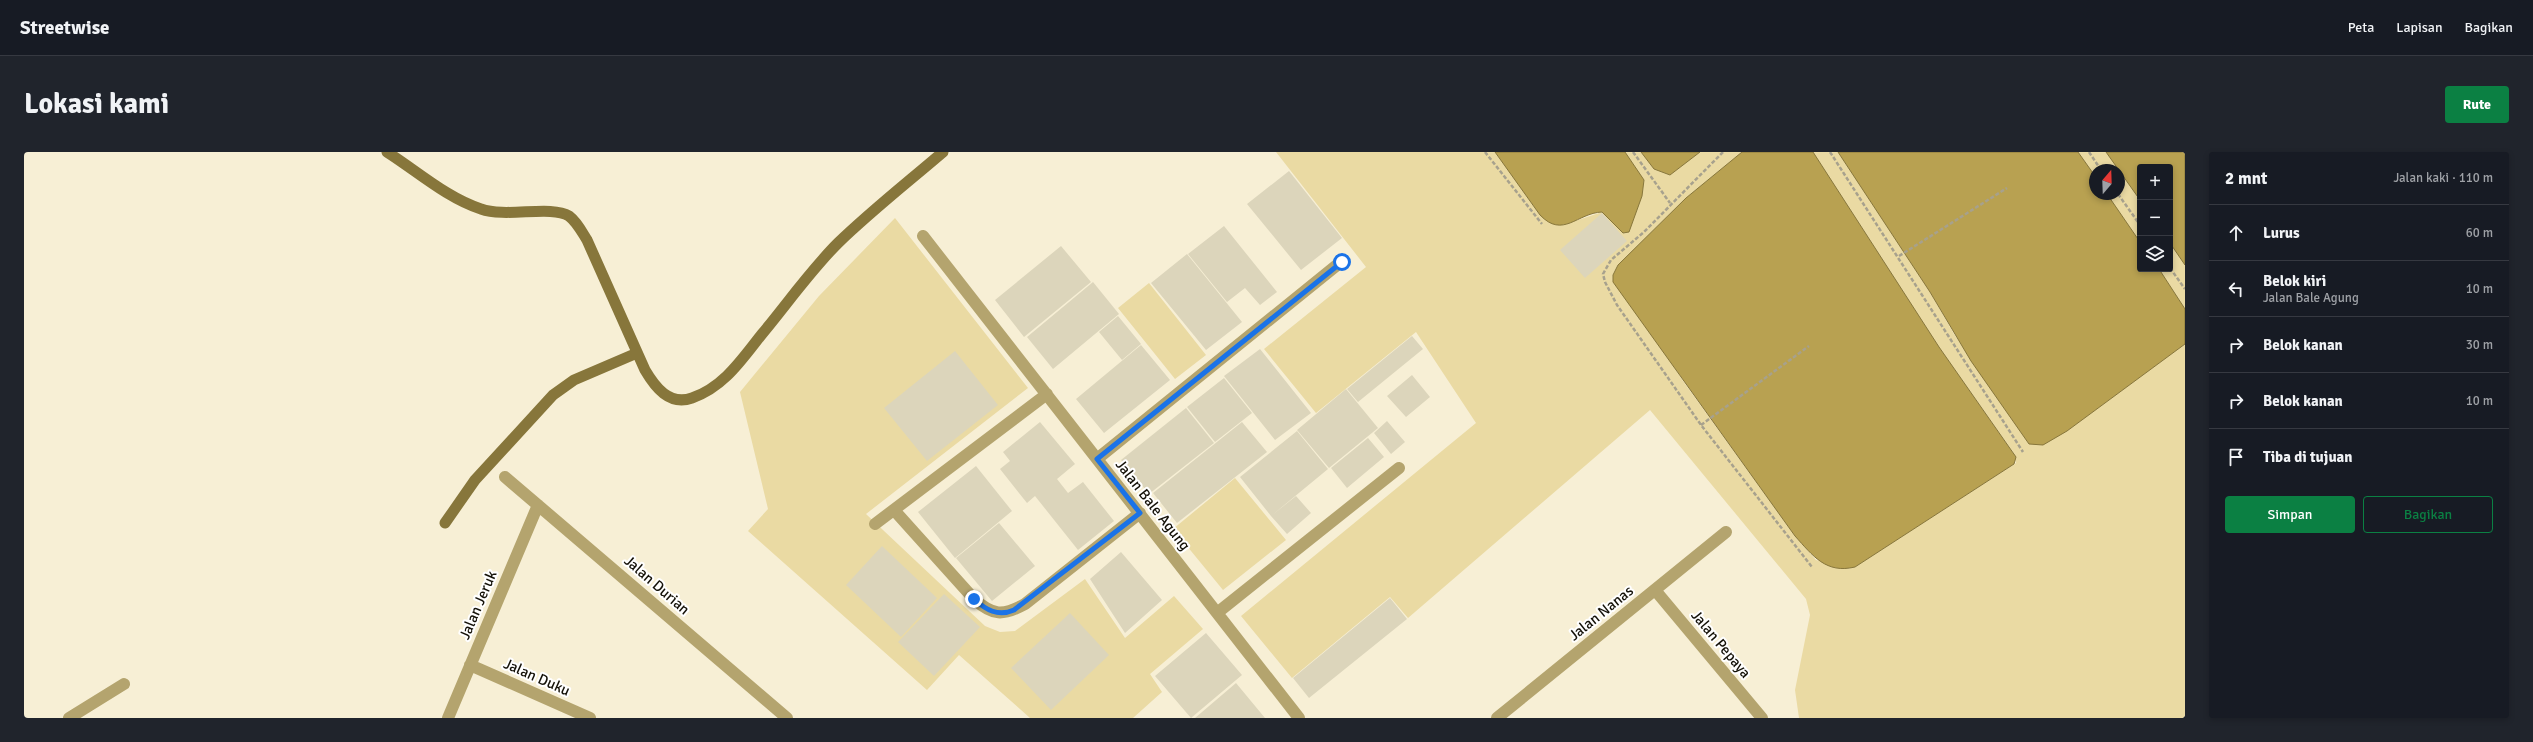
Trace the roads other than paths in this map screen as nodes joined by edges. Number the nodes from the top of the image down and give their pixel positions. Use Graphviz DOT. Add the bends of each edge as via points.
graph roads {
  1 [pos="923,236"];
  2 [pos="1342,262"];
  3 [pos="1047,394"];
  4 [pos="1097,459"];
  5 [pos="1399,468"];
  6 [pos="505,477"];
  7 [pos="538,505"];
  8 [pos="894,510"];
  9 [pos="1140,513"];
  10 [pos="875,524"];
  11 [pos="1726,532"];
  12 [pos="1655,590"];
  13 [pos="1217,613"];
  14 [pos="470,665"];
  15 [pos="124,684"];
  16 [pos="68,718"];
  17 [pos="448,718"];
  18 [pos="590,718"];
  19 [pos="787,718"];
  20 [pos="1299,718"];
  21 [pos="1497,718"];
  22 [pos="1762,718"];
  1 -- 3 [label="street, Jalan Bale Agung"];
  2 -- 4 [label="street"];
  3 -- 4 [label="street, Jalan Bale Agung"];
  3 -- 8 [label="street"];
  4 -- 9 [label="street, Jalan Bale Agung"];
  5 -- 13 [label="street"];
  6 -- 7 [label="street, Jalan Durian"];
  7 -- 14 [label="street, Jalan Jeruk"];
  7 -- 19 [label="street, Jalan Durian"];
  8 -- 9 [label="street" via="974,599 990,611 998,613 1007,613 1024,604"];
  8 -- 10 [label="street"];
  9 -- 13 [label="street, Jalan Bale Agung"];
  11 -- 12 [label="street, Jalan Nanas"];
  12 -- 21 [label="street, Jalan Nanas"];
  12 -- 22 [label="street, Jalan Pepaya"];
  13 -- 20 [label="street, Jalan Bale Agung"];
  14 -- 17 [label="street, Jalan Jeruk"];
  14 -- 18 [label="street, Jalan Duku"];
  15 -- 16 [label="street"];
}
